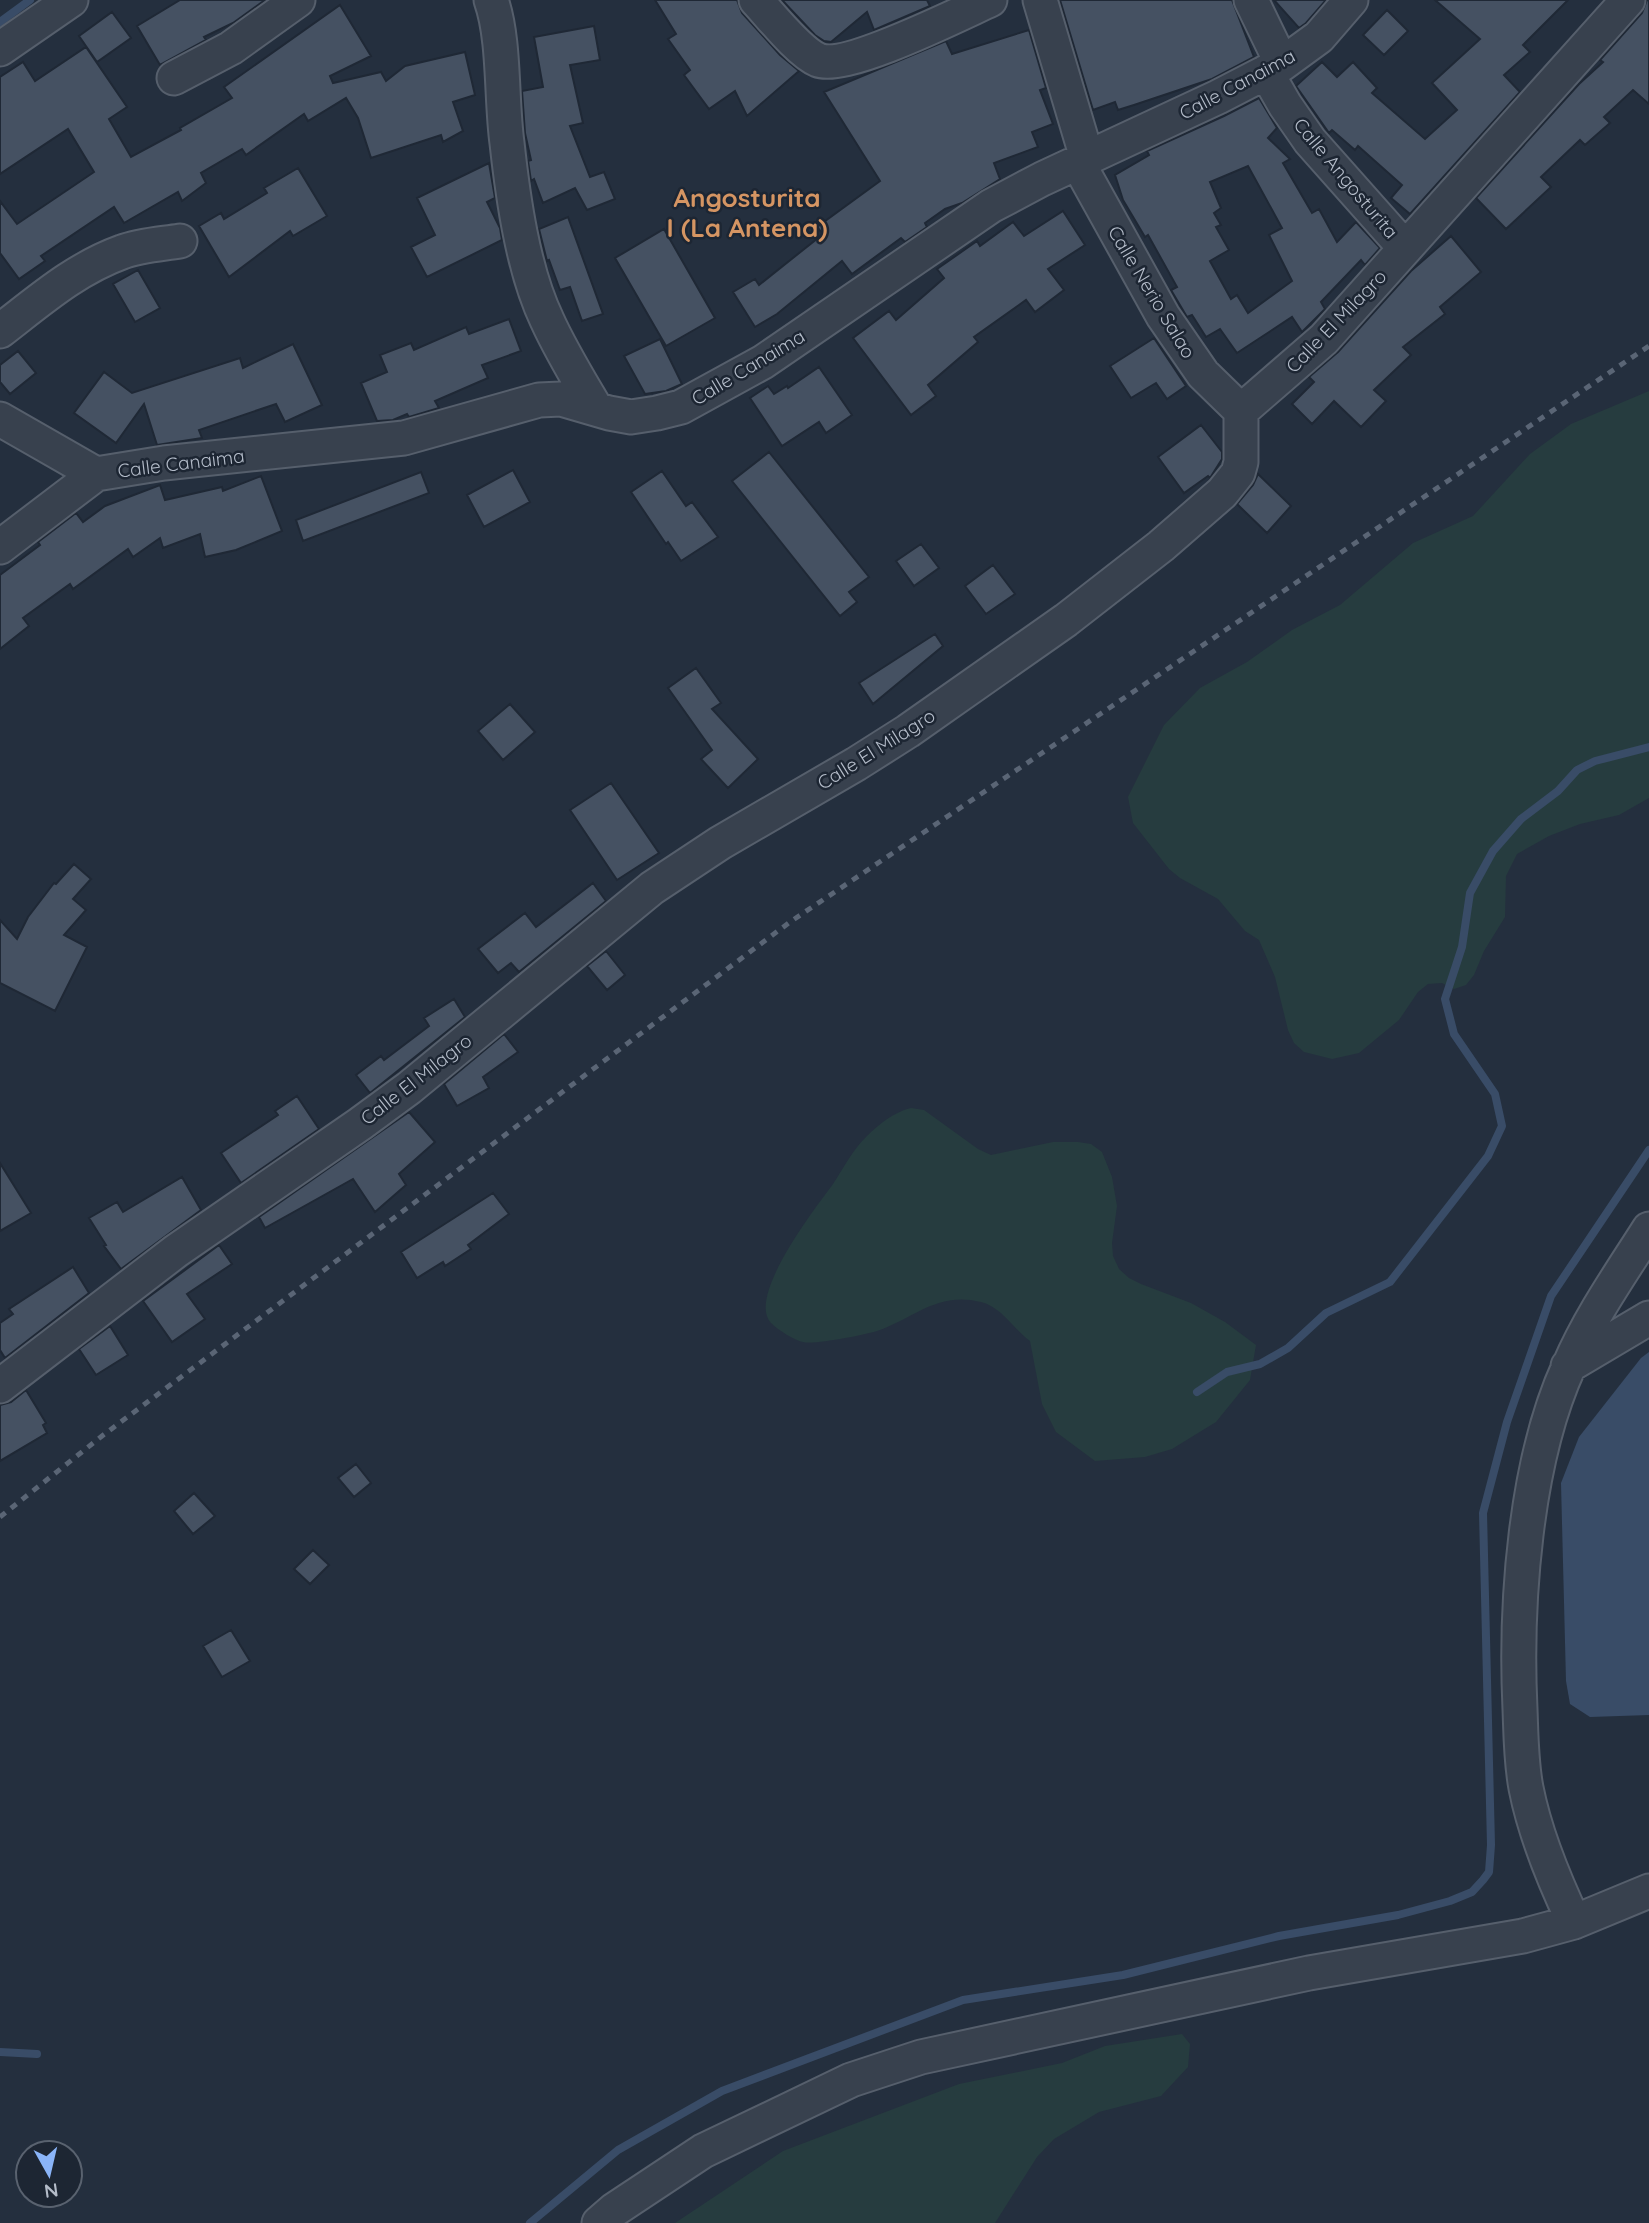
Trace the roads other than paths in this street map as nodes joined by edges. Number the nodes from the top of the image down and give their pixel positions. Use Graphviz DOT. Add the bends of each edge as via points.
graph roads {
  1 [pos="71,0"];
  2 [pos="298,0"];
  3 [pos="491,0"];
  4 [pos="756,0"];
  5 [pos="990,0"];
  6 [pos="1041,0"];
  7 [pos="1251,0"];
  8 [pos="1351,0"];
  9 [pos="1628,0"];
  10 [pos="0,49"];
  11 [pos="1274,68"];
  12 [pos="174,78"];
  13 [pos="1083,160"];
  14 [pos="180,241"];
  15 [pos="1405,248"];
  16 [pos="0,331"];
  17 [pos="596,409"];
  18 [pos="1241,411"];
  19 [pos="0,419"];
  20 [pos="96,474"];
  21 [pos="0,547"];
  22 [pos="1649,1229"];
  23 [pos="1649,1318"];
  24 [pos="1568,1366"];
  25 [pos="0,1386"];
  26 [pos="1649,1891"];
  27 [pos="1574,1922"];
  28 [pos="599,2223"];
  1 -- 10 [label="street"];
  2 -- 12 [label="street" via="231,48"];
  3 -- 17 [label="street" via="509,163 526,256 546,319"];
  4 -- 5 [label="street" via="803,50 820,60 835,61 882,47"];
  6 -- 13 [label="street, Calle Nerio Salao"];
  7 -- 11 [label="street, Calle Angosturita"];
  8 -- 11 [label="street, Calle Canaima" via="1319,37"];
  9 -- 15 [label="street, Calle El Milagro"];
  11 -- 13 [label="street, Calle Canaima"];
  11 -- 15 [label="street, Calle Angosturita" via="1285,105 1310,141"];
  13 -- 17 [label="street, Calle Canaima" via="991,206 763,362 681,407 631,417"];
  13 -- 18 [label="street, Calle Nerio Salao" via="1163,316 1203,374"];
  14 -- 16 [label="street" via="124,251 97,262"];
  15 -- 18 [label="street, Calle El Milagro" via="1324,339"];
  17 -- 20 [label="street, Calle Canaima" via="561,399 539,400 404,438"];
  18 -- 25 [label="street, Calle El Milagro" via="1238,473 1222,493 1161,546 1066,620 908,731 652,888 409,1088 176,1251"];
  19 -- 20 [label="street"];
  20 -- 21 [label="street, Calle Canaima"];
  22 -- 24 [label="street"];
  23 -- 24 [label="street"];
  24 -- 27 [label="street" via="1547,1426 1534,1484 1519,1617 1518,1680 1526,1787"];
  26 -- 27 [label="street"];
  27 -- 28 [label="street" via="1522,1936 1309,1973 921,2057 850,2080 703,2151"];
}
